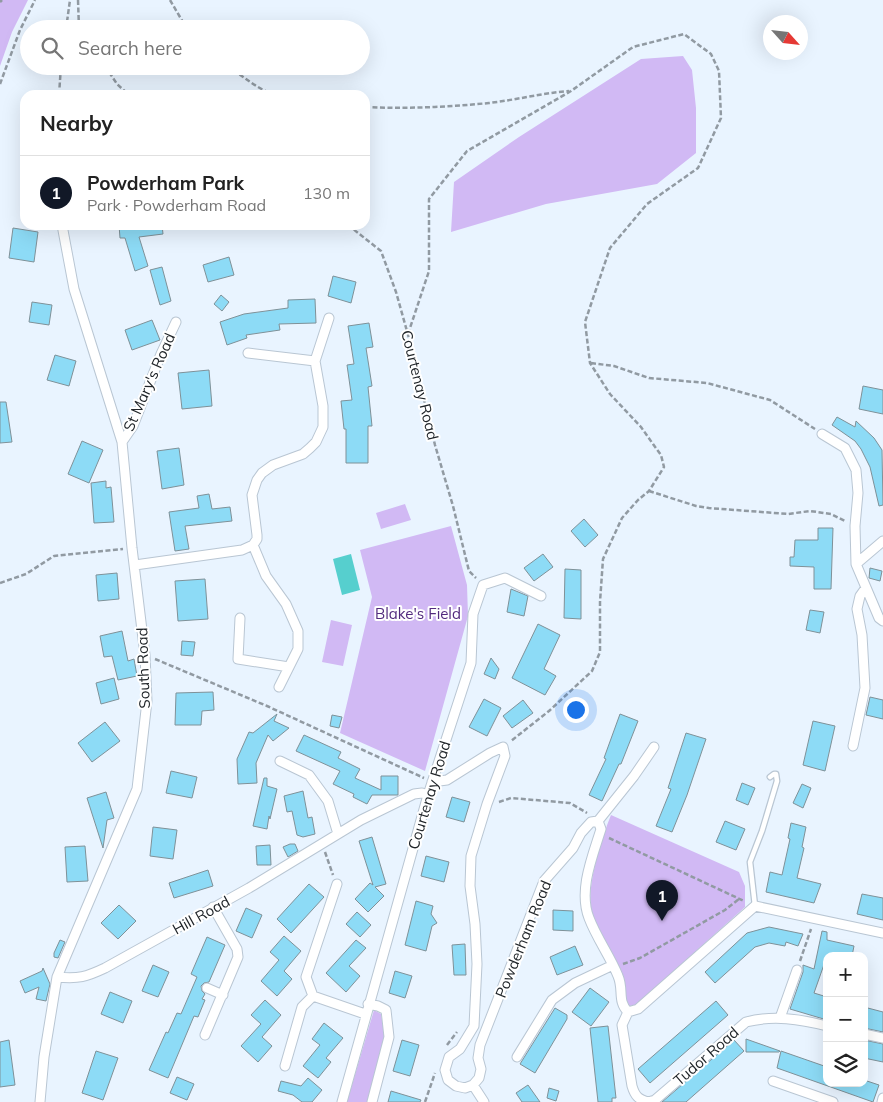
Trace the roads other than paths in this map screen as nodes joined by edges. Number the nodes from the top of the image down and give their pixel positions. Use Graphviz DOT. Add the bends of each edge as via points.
graph roads {
  1 [pos="63,230"];
  2 [pos="328,318"];
  3 [pos="176,322"];
  4 [pos="248,353"];
  5 [pos="315,361"];
  6 [pos="822,434"];
  7 [pos="122,442"];
  8 [pos="883,541"];
  9 [pos="254,545"];
  10 [pos="856,564"];
  11 [pos="135,565"];
  12 [pos="865,589"];
  13 [pos="541,596"];
  14 [pos="240,618"];
  15 [pos="883,621"];
  16 [pos="289,667"];
  17 [pos="279,687"];
  18 [pos="852,746"];
  19 [pos="654,747"];
  20 [pos="280,761"];
  21 [pos="770,777"];
  22 [pos="432,782"];
  23 [pos="428,794"];
  24 [pos="594,818"];
  25 [pos="338,834"];
  26 [pos="336,884"];
  27 [pos="750,904"];
  28 [pos="212,907"];
  29 [pos="883,933"];
  30 [pos="614,966"];
  31 [pos="797,970"];
  32 [pos="57,977"];
  33 [pos="207,988"];
  34 [pos="223,995"];
  35 [pos="313,996"];
  36 [pos="368,1004"];
  37 [pos="628,1012"];
  38 [pos="366,1014"];
  39 [pos="780,1018"];
  40 [pos="823,1025"];
  41 [pos="205,1035"];
  42 [pos="868,1035"];
  43 [pos="883,1038"];
  44 [pos="517,1057"];
  45 [pos="285,1066"];
  46 [pos="773,1081"];
  47 [pos="473,1085"];
  48 [pos="883,1098"];
  49 [pos="40,1102"];
  50 [pos="342,1102"];
  51 [pos="372,1102"];
  52 [pos="484,1102"];
  53 [pos="648,1102"];
  54 [pos="833,1102"];
  55 [pos="882,1102"];
  1 -- 7 [label="street, South Road" via="74,289"];
  2 -- 5 [label="street"];
  3 -- 7 [label="street, St Mary's Road" via="133,426"];
  4 -- 5 [label="street"];
  5 -- 9 [label="street" via="323,406 323,427 316,442 303,454 272,465 257,480 252,496 257,535"];
  6 -- 10 [label="street" via="845,448 856,470"];
  7 -- 11 [label="street, South Road"];
  8 -- 10 [label="street"];
  9 -- 11 [label="street" via="242,550"];
  9 -- 16 [label="street" via="266,576 286,604 298,631 298,649"];
  10 -- 12 [label="street"];
  11 -- 32 [label="street, South Road" via="147,702 137,789"];
  12 -- 15 [label="street"];
  12 -- 18 [label="street" via="857,609 865,688"];
  13 -- 22 [label="street, Courtenay Road" via="506,578 483,585 473,614 471,663"];
  14 -- 16 [label="street" via="238,659"];
  16 -- 17 [label="street"];
  19 -- 24 [label="street, Powderham Road" via="634,776"];
  20 -- 25 [label="street" via="309,775 328,801"];
  21 -- 27 [label="lane" via="776,774 777,781 750,862"];
  22 -- 23 [label="street, Courtenay Road"];
  22 -- 47 [label="street, Powderham Road" via="447,780 503,747 506,756 471,856 470,886 477,964 474,1026 460,1049 449,1057 445,1070 448,1080 456,1086 465,1088"];
  23 -- 25 [label="street, Hill Road" via="414,794"];
  23 -- 36 [label="street, Courtenay Road"];
  24 -- 30 [label="street" via="602,828 585,901 588,917"];
  24 -- 47 [label="street, Powderham Road" via="544,881 480,1044 480,1078"];
  25 -- 28 [label="street, Hill Road"];
  26 -- 35 [label="street" via="306,977"];
  27 -- 29 [label="street"];
  27 -- 37 [label="street" via="638,1009"];
  28 -- 32 [label="street, Hill Road" via="105,968 74,979"];
  28 -- 34 [label="street" via="238,957"];
  30 -- 37 [label="street" via="620,980 623,1006"];
  30 -- 44 [label="street" via="575,983 552,1000"];
  31 -- 39 [label="street"];
  32 -- 49 [label="street, South Road"];
  33 -- 34 [label="street"];
  34 -- 41 [label="street"];
  35 -- 38 [label="street"];
  35 -- 45 [label="street" via="302,1007"];
  36 -- 38 [label="street, Courtenay Road"];
  36 -- 51 [label="street" via="386,1010 389,1038"];
  37 -- 53 [label="street, Tudor Road" via="622,1026 634,1095"];
  38 -- 50 [label="street, Courtenay Road"];
  39 -- 40 [label="street, Tudor Road"];
  39 -- 53 [label="street, Tudor Road" via="746,1022 655,1100"];
  42 -- 43 [label="street"];
  46 -- 54 [label="street"];
  47 -- 52 [label="street"];
  48 -- 55 [label="street"];
}
